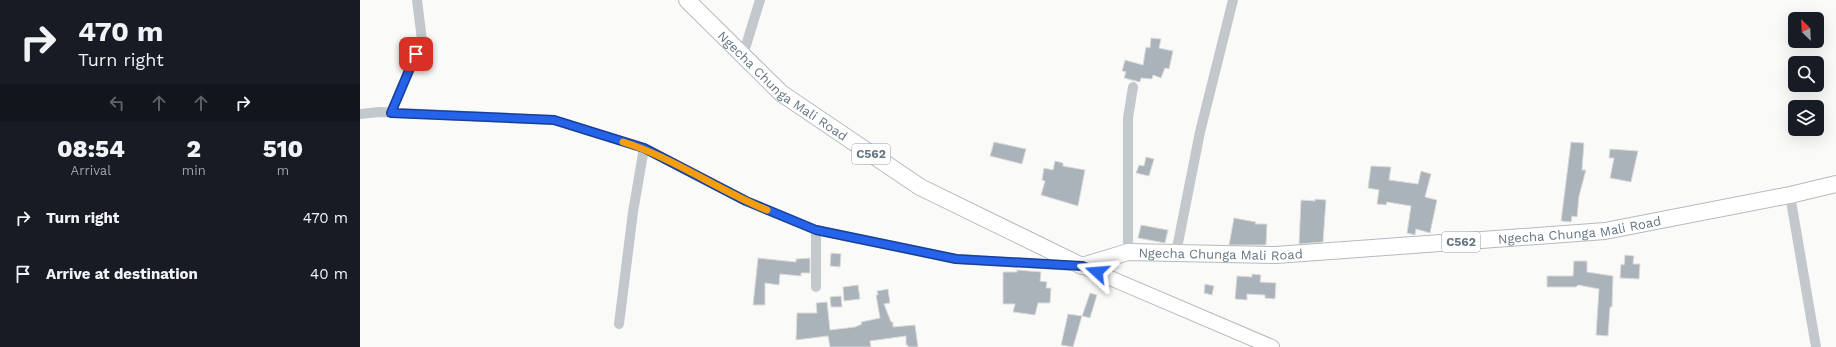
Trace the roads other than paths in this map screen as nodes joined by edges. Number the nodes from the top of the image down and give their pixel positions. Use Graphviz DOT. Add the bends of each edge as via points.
graph roads {
  1 [pos="417,0"];
  2 [pos="688,0"];
  3 [pos="760,0"];
  4 [pos="1233,0"];
  5 [pos="743,55"];
  6 [pos="1132,87"];
  7 [pos="391,113"];
  8 [pos="360,114"];
  9 [pos="644,148"];
  10 [pos="1836,184"];
  11 [pos="1790,195"];
  12 [pos="816,230"];
  13 [pos="1128,252"];
  14 [pos="1176,254"];
  15 [pos="1082,266"];
  16 [pos="816,287"];
  17 [pos="619,324"];
  18 [pos="1272,347"];
  19 [pos="1816,347"];
  1 -- 7 [label="street" via="422,40"];
  2 -- 5 [label="main road, Ngecha Chunga Mali Road / C562"];
  3 -- 5 [label="street"];
  4 -- 14 [label="street" via="1200,132"];
  5 -- 15 [label="main road, Ngecha Chunga Mali Road / C562" via="781,93 920,187"];
  6 -- 13 [label="street" via="1128,118"];
  7 -- 8 [label="street"];
  7 -- 9 [label="street" via="554,120"];
  9 -- 12 [label="street" via="746,201"];
  9 -- 17 [label="street"];
  10 -- 11 [label="main road, Ngecha Chunga Mali Road / C562"];
  11 -- 14 [label="main road, Ngecha Chunga Mali Road / C562" via="1605,231 1276,256"];
  11 -- 19 [label="street"];
  12 -- 15 [label="street" via="956,259"];
  12 -- 16 [label="street"];
  13 -- 14 [label="main road, Ngecha Chunga Mali Road / C562"];
  13 -- 15 [label="main road, Ngecha Chunga Mali Road / C562"];
  15 -- 18 [label="street"];
}
